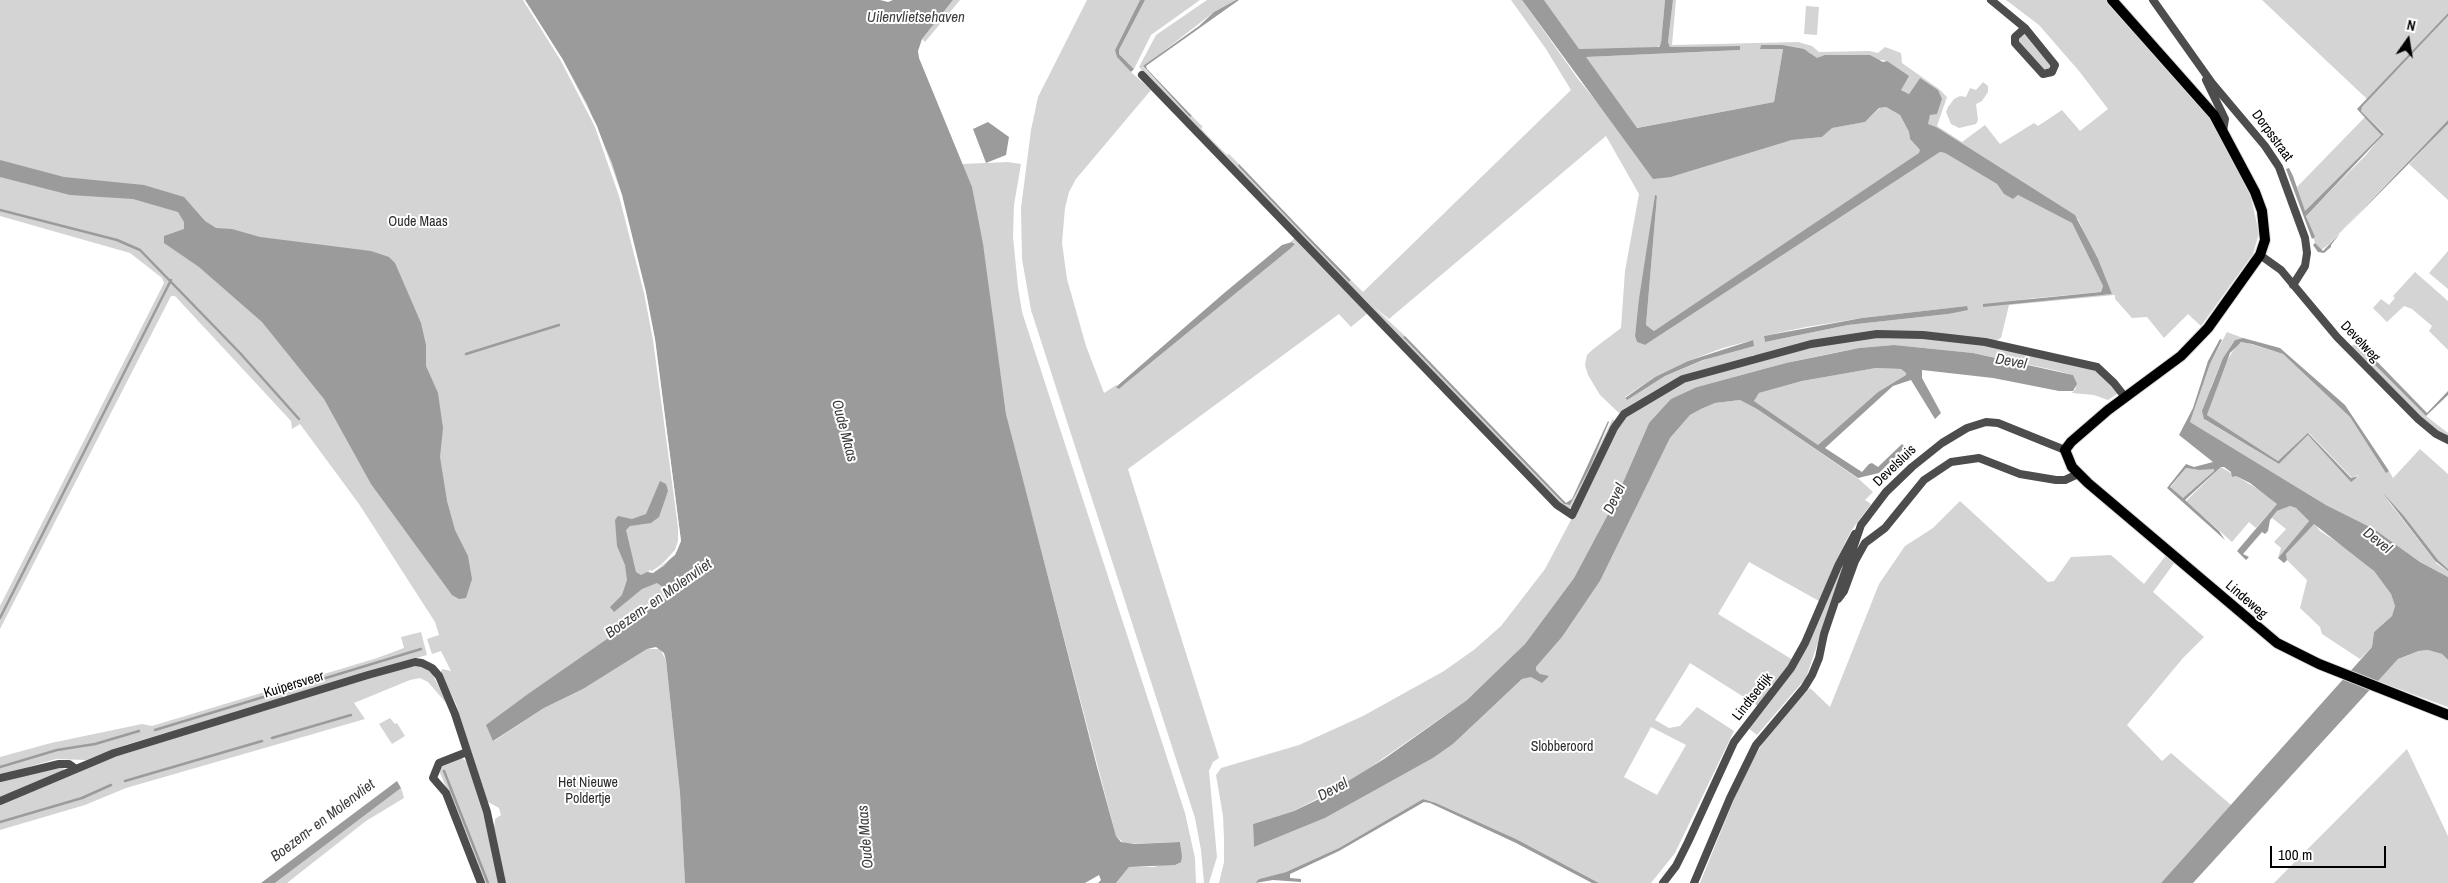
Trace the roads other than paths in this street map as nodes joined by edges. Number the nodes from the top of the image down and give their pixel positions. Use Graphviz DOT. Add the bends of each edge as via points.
graph roads {
  1 [pos="1991,0"];
  2 [pos="2112,0"];
  3 [pos="2153,0"];
  4 [pos="2024,28"];
  5 [pos="2202,69"];
  6 [pos="1142,75"];
  7 [pos="2223,131"];
  8 [pos="2260,255"];
  9 [pos="2293,285"];
  10 [pos="2124,397"];
  11 [pos="2448,440"];
  12 [pos="2065,450"];
  13 [pos="2078,474"];
  14 [pos="1861,525"];
  15 [pos="1836,600"];
  16 [pos="2448,715"];
  17 [pos="467,752"];
  18 [pos="76,769"];
  19 [pos="0,778"];
  20 [pos="0,801"];
  21 [pos="481,883"];
  22 [pos="502,883"];
  23 [pos="1663,883"];
  24 [pos="1694,883"];
  1 -- 4 [label="street"];
  2 -- 7 [label="main road, Dorpsstraat" via="2203,101"];
  3 -- 5 [label="street, Dorpsstraat"];
  4 -- 4 [label="street" via="2015,37 2015,43 2043,74 2052,72 2056,65"];
  5 -- 7 [label="street, Dorpsstraat" via="2226,119"];
  5 -- 9 [label="street, Dorpsstraat" via="2265,146 2288,187 2307,253 2305,266"];
  6 -- 10 [label="street" via="1572,516 1614,428 1624,414 1690,377 1811,344 1885,334 1985,342 2097,367"];
  7 -- 8 [label="main road, Dorpsstraat" via="2262,211 2264,240"];
  8 -- 9 [label="street, Develweg" via="2281,270"];
  8 -- 10 [label="main road" via="2208,328 2181,356"];
  9 -- 11 [label="street, Develweg" via="2337,337 2418,419"];
  10 -- 12 [label="main road"];
  12 -- 13 [label="main road, Lindeweg"];
  12 -- 14 [label="street, Develsluis" via="1992,422 1967,428 1926,454 1900,477"];
  13 -- 15 [label="street" via="2056,480 2020,474 1979,458 1951,462 1921,484 1885,528 1865,543 1844,591"];
  13 -- 16 [label="main road, Lindeweg" via="2261,631 2342,674"];
  14 -- 15 [label="street, Develsluis"];
  14 -- 23 [label="street, Lindtsedijk" via="1838,566 1805,643 1791,668 1731,746 1688,842"];
  15 -- 24 [label="street" via="1812,675 1756,745"];
  17 -- 18 [label="street, Kuipersveer" via="439,676 428,666 415,662 114,752"];
  17 -- 21 [label="street" via="439,763 433,778 446,793"];
  17 -- 22 [label="street, Kuipersveer" via="487,812"];
  18 -- 19 [label="street" via="69,764 59,764"];
  18 -- 20 [label="street, Kuipersveer"];
}
